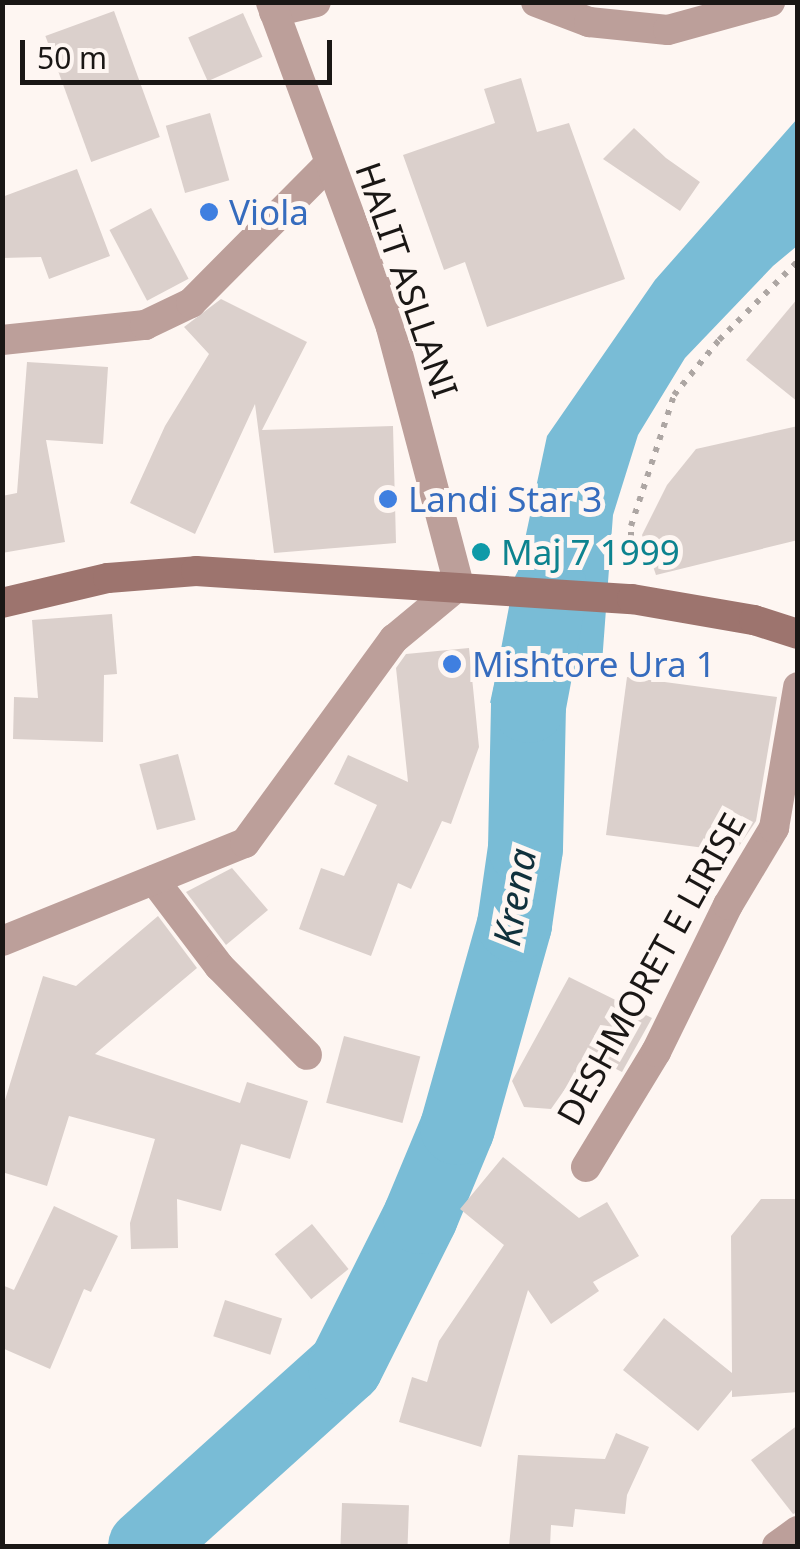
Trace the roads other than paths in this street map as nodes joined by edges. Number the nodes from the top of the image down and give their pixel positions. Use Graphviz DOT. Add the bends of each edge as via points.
graph roads {
  1 [pos="316,2"];
  2 [pos="536,2"];
  3 [pos="770,2"];
  4 [pos="272,7"];
  5 [pos="328,165"];
  6 [pos="2,340"];
  7 [pos="459,585"];
  8 [pos="2,603"];
  9 [pos="798,634"];
  10 [pos="798,687"];
  11 [pos="154,880"];
  12 [pos="2,941"];
  13 [pos="307,1054"];
  14 [pos="586,1166"];
  15 [pos="798,1531"];
  16 [pos="777,1546"];
  1 -- 4 [label="street"];
  2 -- 3 [label="street" via="589,22 668,30"];
  4 -- 5 [label="street, HALIT ASLLANI"];
  5 -- 6 [label="street" via="191,303 145,325"];
  5 -- 7 [label="street, HALIT ASLLANI" via="391,327"];
  7 -- 8 [label="street" via="196,570 108,578"];
  7 -- 9 [label="street" via="628,599 738,616"];
  7 -- 11 [label="street" via="394,639 245,843"];
  10 -- 14 [label="street, DESHMORET E LIRISE" via="774,828 656,1052"];
  11 -- 12 [label="street"];
  11 -- 13 [label="street" via="219,966"];
  15 -- 16 [label="street"];
}
